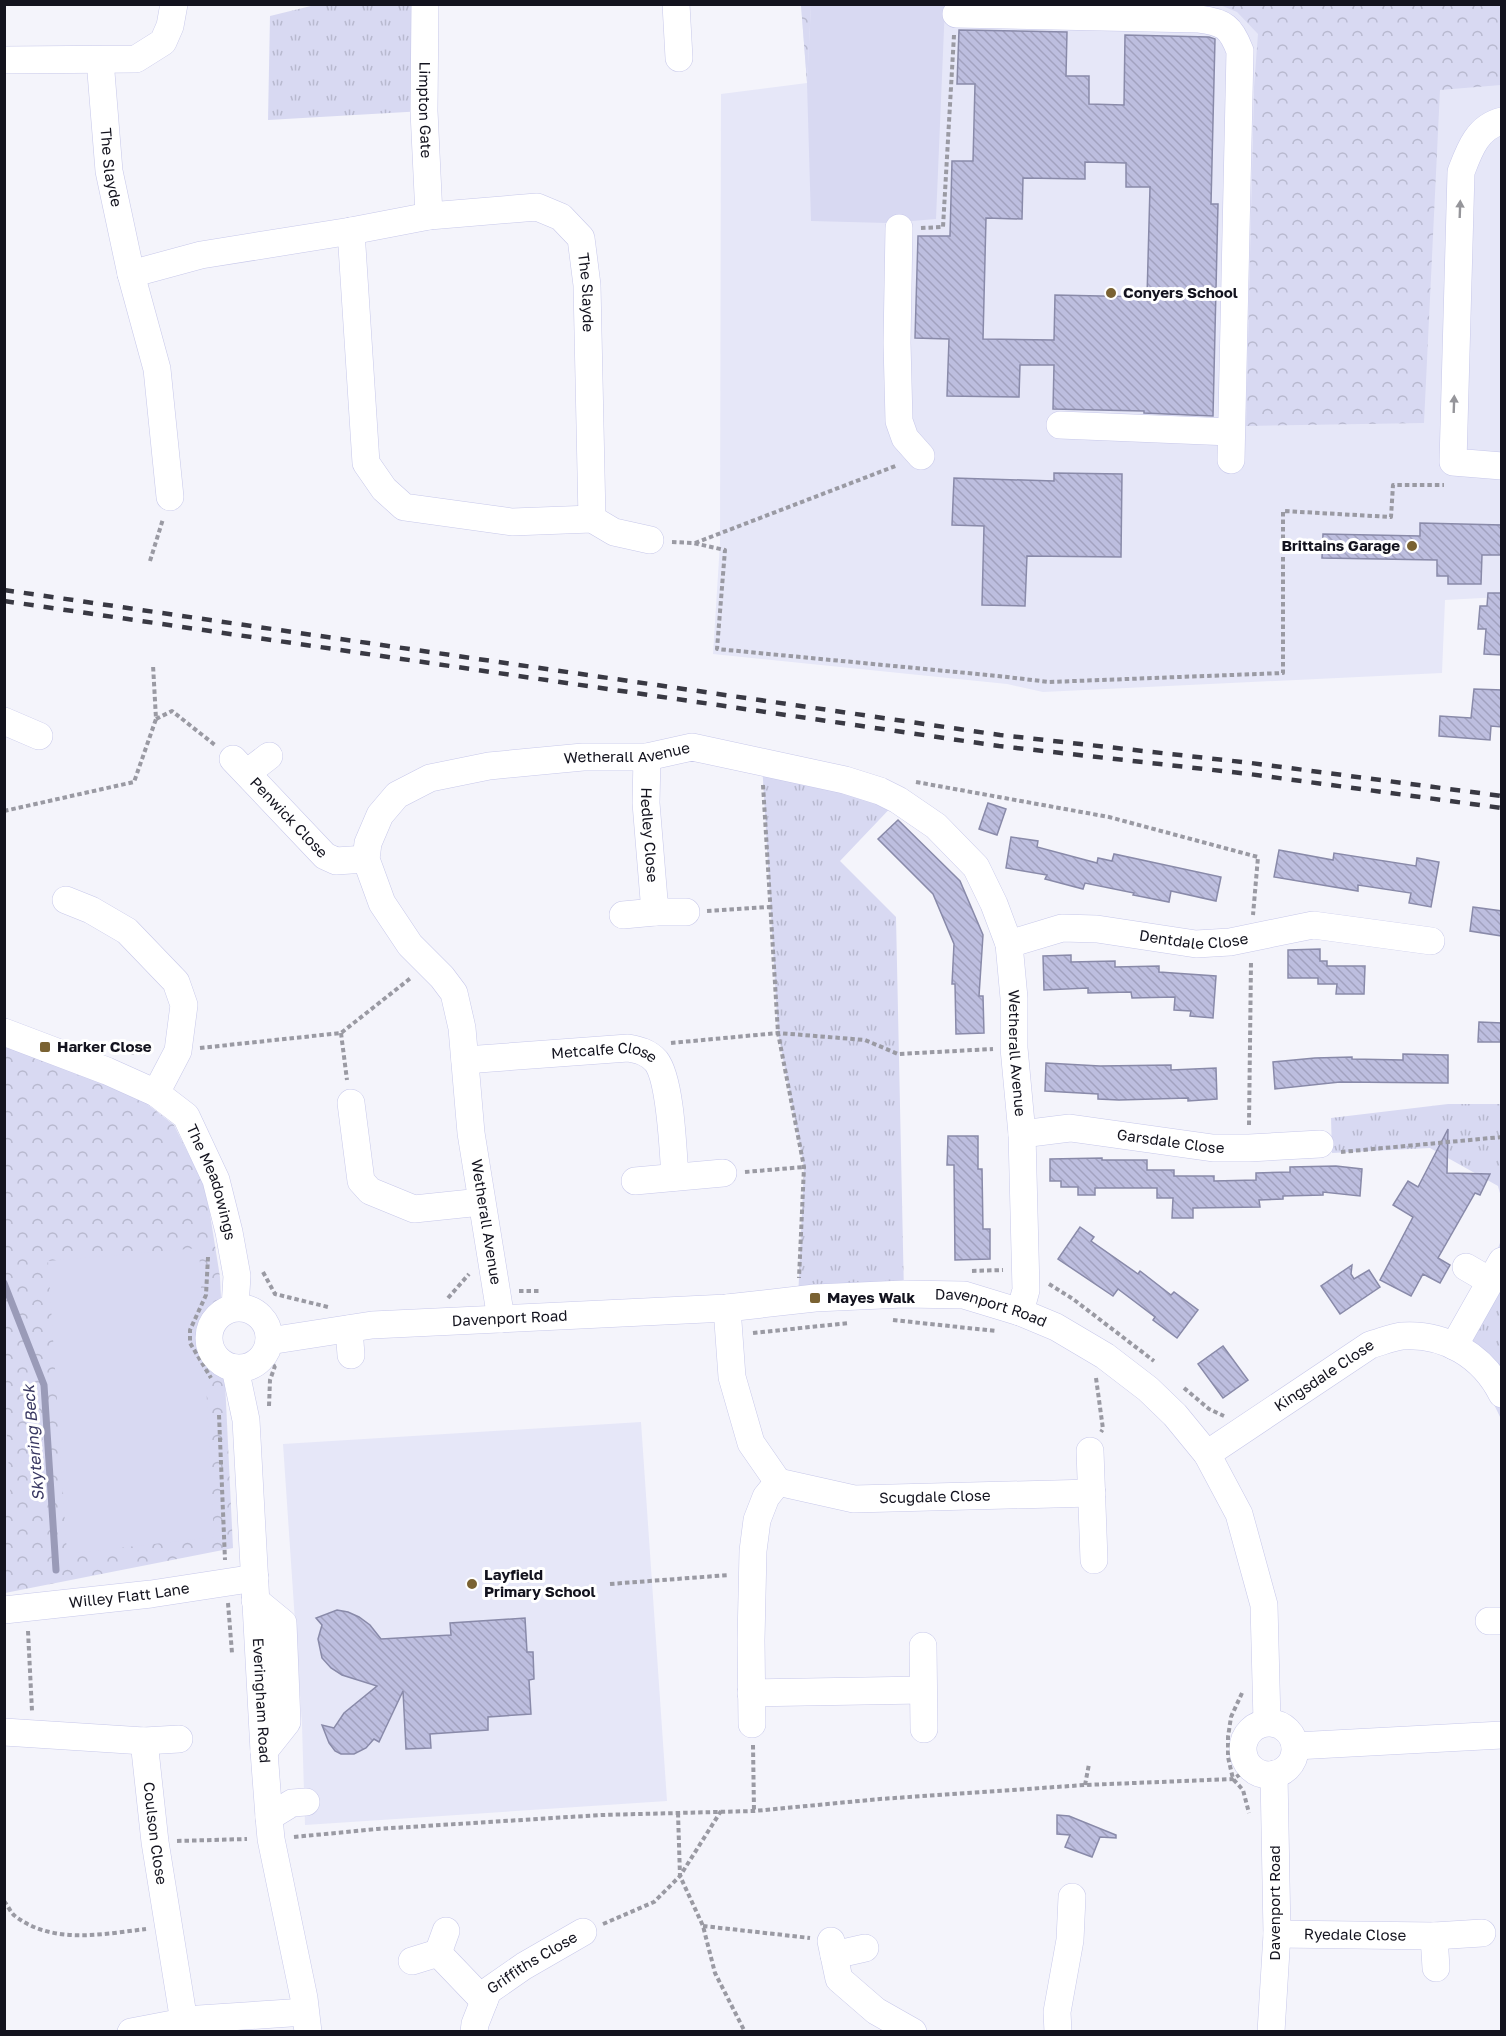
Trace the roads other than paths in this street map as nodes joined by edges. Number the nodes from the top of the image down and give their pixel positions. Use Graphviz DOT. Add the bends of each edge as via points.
graph roads {
  1 [pos="174,4"];
  2 [pos="425,4"];
  3 [pos="676,4"];
  4 [pos="956,14"];
  5 [pos="679,58"];
  6 [pos="4,60"];
  7 [pos="100,60"];
  8 [pos="1502,121"];
  9 [pos="429,216"];
  10 [pos="899,228"];
  11 [pos="351,231"];
  12 [pos="131,274"];
  13 [pos="1060,425"];
  14 [pos="1231,432"];
  15 [pos="921,456"];
  16 [pos="1231,460"];
  17 [pos="1502,466"];
  18 [pos="170,497"];
  19 [pos="591,519"];
  20 [pos="650,540"];
  21 [pos="4,721"];
  22 [pos="39,736"];
  23 [pos="269,756"];
  24 [pos="647,757"];
  25 [pos="366,859"];
  26 [pos="66,900"];
  27 [pos="655,912"];
  28 [pos="686,912"];
  29 [pos="623,915"];
  30 [pos="1431,941"];
  31 [pos="140,944"];
  32 [pos="1009,944"];
  33 [pos="137,971"];
  34 [pos="4,1032"];
  35 [pos="465,1060"];
  36 [pos="156,1093"];
  37 [pos="351,1103"];
  38 [pos="1022,1134"];
  39 [pos="1320,1144"];
  40 [pos="723,1173"];
  41 [pos="675,1177"];
  42 [pos="634,1181"];
  43 [pos="482,1202"];
  44 [pos="1466,1267"];
  45 [pos="1496,1271"];
  46 [pos="235,1307"];
  47 [pos="726,1308"];
  48 [pos="1020,1312"];
  49 [pos="501,1319"];
  50 [pos="269,1341"];
  51 [pos="1454,1346"];
  52 [pos="223,1373"];
  53 [pos="1502,1394"];
  54 [pos="1090,1451"];
  55 [pos="1207,1454"];
  56 [pos="778,1482"];
  57 [pos="1092,1493"];
  58 [pos="1094,1560"];
  59 [pos="255,1589"];
  60 [pos="16,1609"];
  61 [pos="923,1646"];
  62 [pos="923,1690"];
  63 [pos="752,1693"];
  64 [pos="1267,1722"];
  65 [pos="752,1724"];
  66 [pos="924,1729"];
  67 [pos="4,1732"];
  68 [pos="1502,1736"];
  69 [pos="179,1739"];
  70 [pos="144,1741"];
  71 [pos="1295,1746"];
  72 [pos="1262,1771"];
  73 [pos="306,1802"];
  74 [pos="263,1828"];
  75 [pos="1078,1911"];
  76 [pos="1277,1934"];
  77 [pos="1482,1934"];
  78 [pos="1434,1936"];
  79 [pos="575,1947"];
  80 [pos="865,1948"];
  81 [pos="412,1961"];
  82 [pos="1436,1968"];
  83 [pos="484,2001"];
  84 [pos="184,2022"];
  85 [pos="306,2022"];
  86 [pos="131,2031"];
  87 [pos="474,2031"];
  88 [pos="913,2031"];
  89 [pos="1058,2031"];
  90 [pos="1271,2031"];
  1 -- 7 [label="street" via="163,42 136,59"];
  2 -- 9 [label="street, Limpton Gate" via="424,111"];
  3 -- 5 [label="street"];
  4 -- 14 [label="street" via="1198,19 1218,21 1233,33 1240,51"];
  6 -- 7 [label="street"];
  7 -- 12 [label="street, The Slayde" via="109,171"];
  17 -- 8 [label="street, one-way" via="1453,462 1461,172 1472,142"];
  9 -- 11 [label="street, The Slayde"];
  9 -- 19 [label="street, The Slayde" via="537,207 561,218 581,238 587,285"];
  10 -- 15 [label="street" via="899,421 905,438"];
  11 -- 12 [label="street, The Slayde" via="201,255"];
  11 -- 19 [label="street" via="366,463 384,489 404,507 512,522"];
  12 -- 18 [label="street, The Slayde" via="156,369"];
  13 -- 14 [label="street"];
  14 -- 16 [label="street"];
  19 -- 20 [label="street" via="614,532"];
  21 -- 22 [label="street"];
  23 -- 25 [label="street, Penwick Close" via="240,766 325,856 336,861"];
  24 -- 25 [label="street, Wetherall Avenue" via="583,757 501,765 430,778 397,795 380,815"];
  24 -- 27 [label="street, Hedley Close" via="646,803"];
  24 -- 32 [label="street, Wetherall Avenue" via="692,747 845,780 898,800 936,826 975,867"];
  25 -- 35 [label="street, Wetherall Avenue" via="382,903 410,945 454,993"];
  26 -- 31 [label="street" via="92,910 127,931"];
  27 -- 28 [label="street"];
  27 -- 29 [label="street"];
  30 -- 32 [label="street, Dentdale Close" via="1376,946 1313,925 1230,942 1196,944 1097,929 1062,928"];
  31 -- 33 [label="street"];
  31 -- 36 [label="street" via="176,981 184,1005 178,1051"];
  32 -- 38 [label="street, Wetherall Avenue"];
  34 -- 36 [label="street, The Meadowings"];
  35 -- 41 [label="street, Metcalfe Close" via="628,1048 645,1051 658,1063 665,1086"];
  35 -- 43 [label="street, Wetherall Avenue"];
  36 -- 46 [label="street, The Meadowings" via="186,1116 216,1180 237,1276"];
  37 -- 43 [label="street" via="361,1181 370,1191 414,1209"];
  38 -- 39 [label="street, Garsdale Close" via="1070,1128 1213,1148"];
  38 -- 48 [label="street, Wetherall Avenue" via="1026,1290"];
  40 -- 41 [label="street"];
  41 -- 42 [label="street"];
  43 -- 49 [label="street, Wetherall Avenue"];
  44 -- 45 [label="street"];
  45 -- 51 [label="street"];
  46 -- 50 [label="street" via="260,1315"];
  46 -- 52 [label="street" via="219,1314 209,1329 208,1342 224,1365"];
  47 -- 48 [label="street, Davenport Road" via="798,1283 904,1294 964,1295"];
  47 -- 49 [label="street, Davenport Road"];
  47 -- 56 [label="street" via="732,1377 751,1443"];
  48 -- 55 [label="street, Davenport Road" via="1056,1327 1105,1356 1175,1414"];
  49 -- 50 [label="street, Davenport Road" via="372,1325"];
  50 -- 52 [label="street" via="257,1362"];
  51 -- 53 [label="street, Kingsdale Close" via="1478,1361"];
  51 -- 55 [label="street, Kingsdale Close" via="1432,1337 1401,1336 1370,1345"];
  52 -- 59 [label="street, Everingham Road" via="246,1420"];
  54 -- 57 [label="street"];
  55 -- 64 [label="street, Davenport Road" via="1239,1514 1264,1605"];
  56 -- 57 [label="street, Scugdale Close" via="854,1499"];
  56 -- 63 [label="street" via="766,1497 757,1520"];
  57 -- 58 [label="street"];
  59 -- 60 [label="street, Willey Flatt Lane" via="226,1583"];
  59 -- 74 [label="street, Everingham Road" via="264,1751"];
  61 -- 62 [label="street"];
  62 -- 63 [label="street"];
  62 -- 66 [label="street"];
  63 -- 65 [label="street"];
  64 -- 71 [label="street" via="1280,1725 1291,1735"];
  64 -- 72 [label="street" via="1247,1733 1243,1754"];
  67 -- 70 [label="street"];
  68 -- 71 [label="street"];
  69 -- 70 [label="street"];
  70 -- 84 [label="street, Coulson Close" via="155,1842"];
  71 -- 72 [label="street" via="1293,1759 1285,1769"];
  72 -- 76 [label="street, Davenport Road"];
  73 -- 74 [label="street" via="292,1803"];
  74 -- 85 [label="street, Everingham Road"];
  75 -- 89 [label="street" via="1057,2012"];
  76 -- 78 [label="street, Ryedale Close"];
  76 -- 90 [label="street, Davenport Road"];
  77 -- 78 [label="street, Ryedale Close"];
  78 -- 82 [label="street"];
  79 -- 83 [label="street, Griffiths Close" via="524,1966 488,1991"];
  80 -- 88 [label="street" via="833,1948 839,1979 876,2011"];
  81 -- 83 [label="street" via="442,1942"];
  83 -- 87 [label="street, Griffiths Close"];
  84 -- 85 [label="street"];
  84 -- 86 [label="street"];
}
